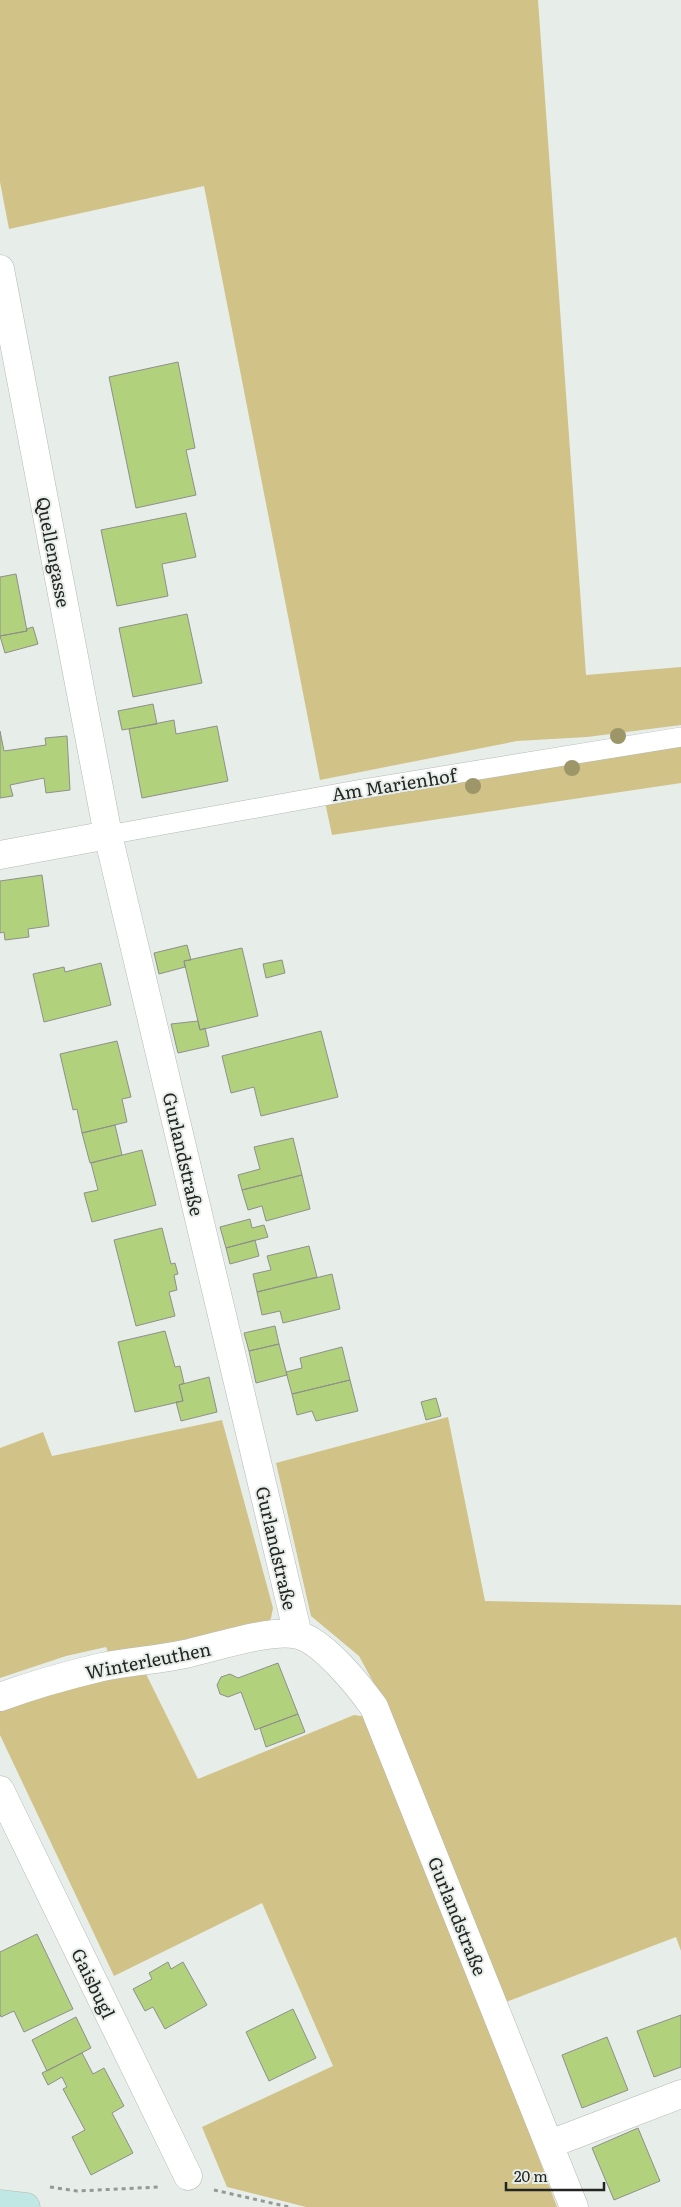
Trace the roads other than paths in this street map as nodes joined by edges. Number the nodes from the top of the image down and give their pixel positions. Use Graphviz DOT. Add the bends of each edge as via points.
graph roads {
  1 [pos="0,270"];
  2 [pos="5,316"];
  3 [pos="681,737"];
  4 [pos="108,835"];
  5 [pos="0,855"];
  6 [pos="298,1635"];
  7 [pos="0,1697"];
  8 [pos="0,1790"];
  9 [pos="681,2094"];
  10 [pos="550,2144"];
  11 [pos="199,2183"];
  12 [pos="0,2204"];
  13 [pos="26,2207"];
  14 [pos="574,2207"];
  1 -- 2 [label="street, Quellengasse"];
  2 -- 4 [label="street, Quellengasse"];
  3 -- 4 [label="lane, Am Marienhof" via="362,789"];
  4 -- 5 [label="street"];
  4 -- 6 [label="street, Gurlandstraße"];
  6 -- 7 [label="street, Winterleuthen" via="258,1637 103,1667"];
  6 -- 10 [label="street, Gurlandstraße" via="336,1662 374,1707"];
  8 -- 11 [label="street, Gaisbugl"];
  9 -- 10 [label="street"];
  10 -- 14 [label="street, Gurlandstraße"];
  12 -- 13 [label="main road"];
}
